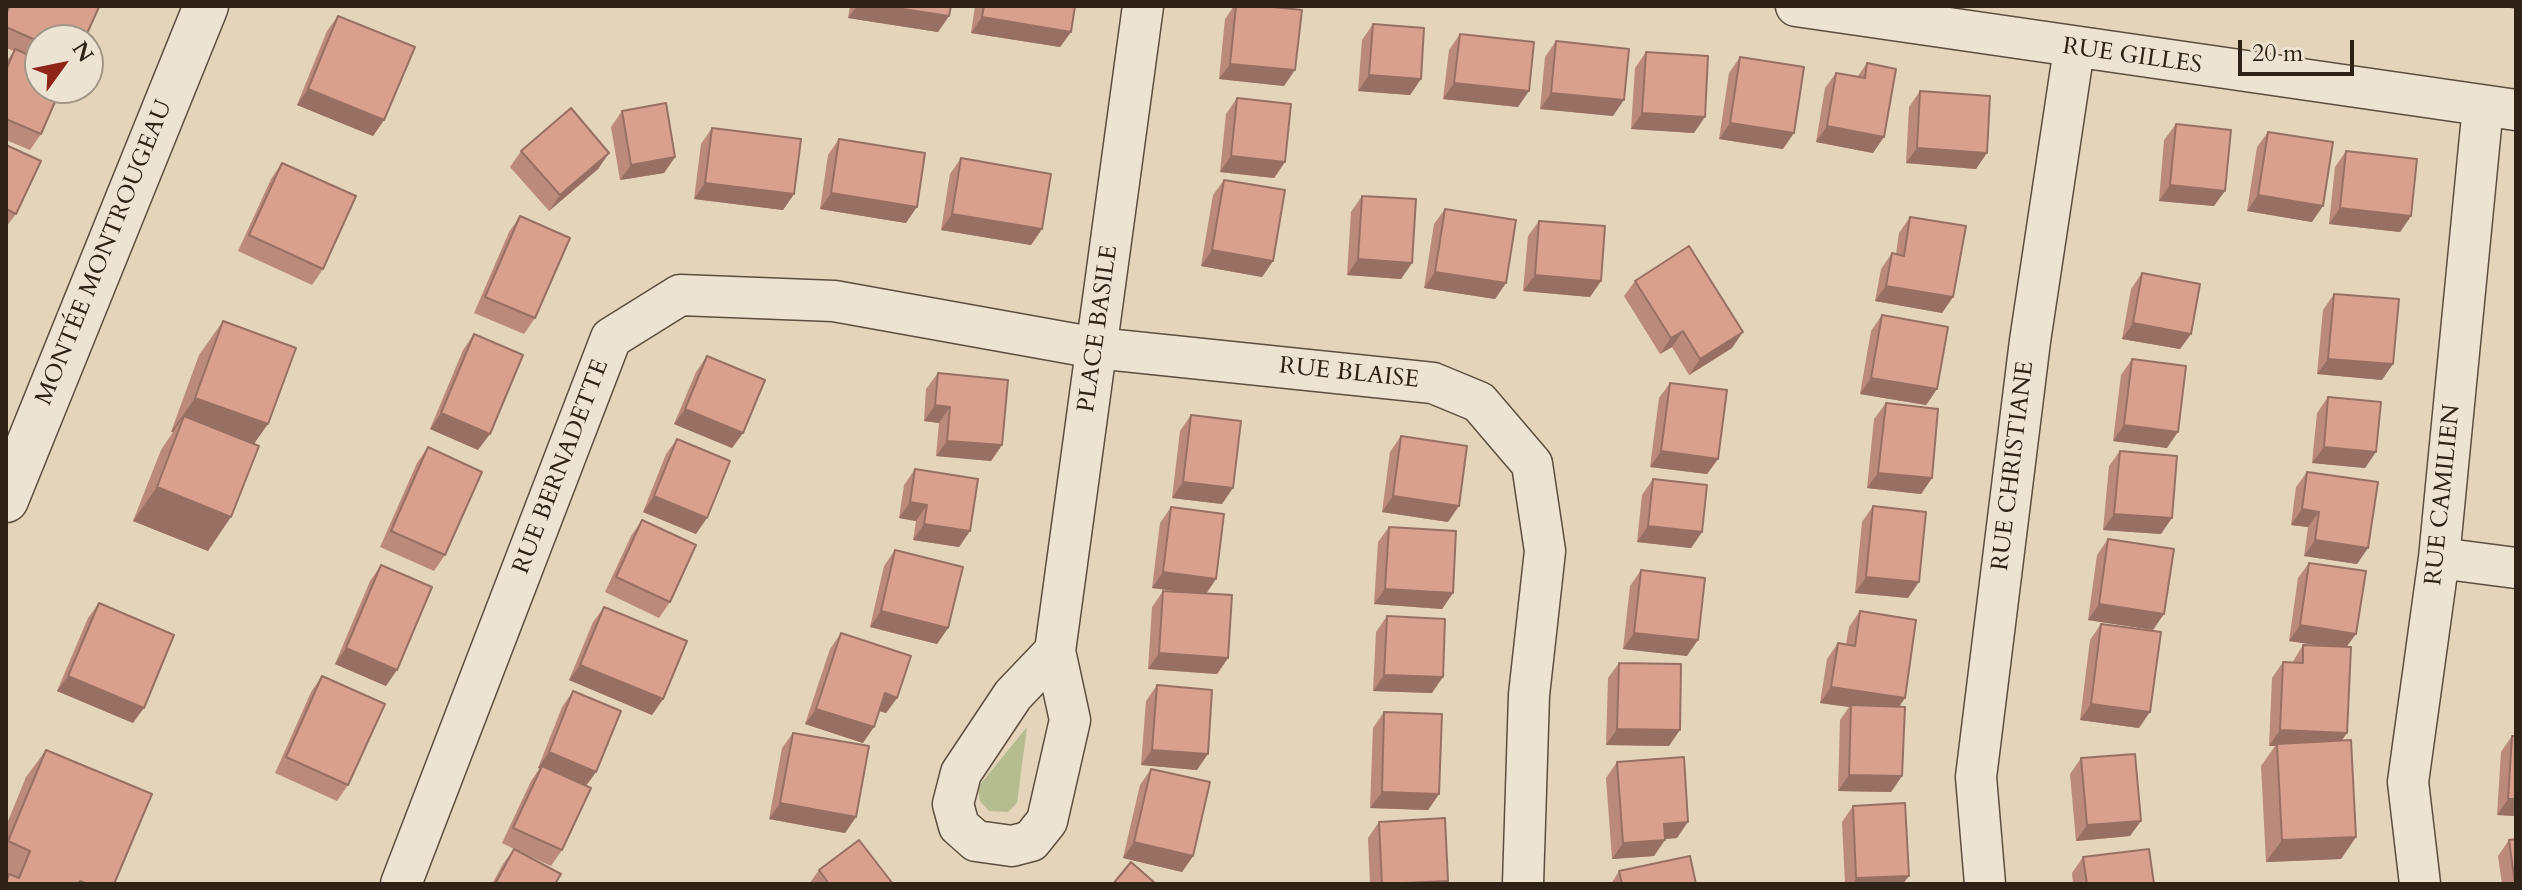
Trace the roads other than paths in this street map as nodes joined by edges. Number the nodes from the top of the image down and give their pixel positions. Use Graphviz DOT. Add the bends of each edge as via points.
graph roads {
  1 [pos="206,6"];
  2 [pos="1143,6"];
  3 [pos="1796,6"];
  4 [pos="2074,49"];
  5 [pos="2499,108"];
  6 [pos="1096,348"];
  7 [pos="6,500"];
  8 [pos="2439,558"];
  9 [pos="2516,568"];
  10 [pos="1055,651"];
  11 [pos="401,884"];
  12 [pos="1523,884"];
  13 [pos="1985,884"];
  14 [pos="2420,884"];
  1 -- 7 [label="street, MONTÉE MONTROUGEAU"];
  2 -- 6 [label="street, PLACE BASILE"];
  3 -- 4 [label="street, RUE GILLES"];
  4 -- 5 [label="street, RUE GILLES"];
  4 -- 13 [label="street, RUE CHRISTIANE" via="2030,341 1976,777"];
  5 -- 8 [label="street, RUE CAMILIEN"];
  6 -- 10 [label="street, PLACE BASILE"];
  6 -- 11 [label="street, RUE BERNADETTE" via="834,301 680,295 611,338"];
  6 -- 12 [label="street, RUE BLAISE" via="1433,383 1479,402 1532,464 1545,551 1529,695"];
  8 -- 9 [label="street"];
  8 -- 14 [label="street, RUE CAMILIEN" via="2408,782"];
}
